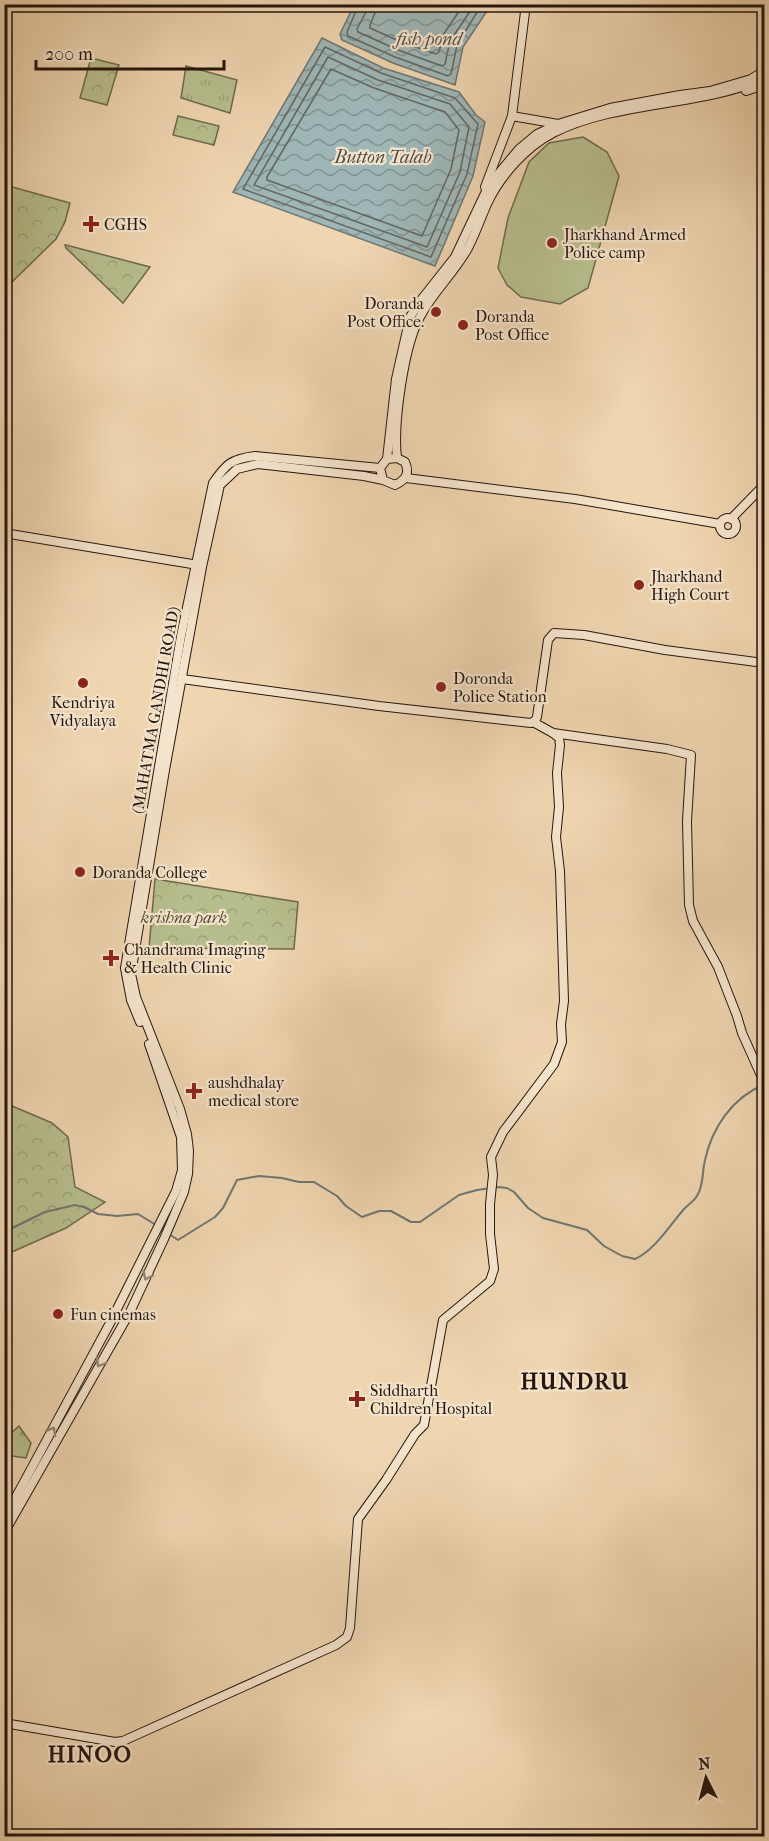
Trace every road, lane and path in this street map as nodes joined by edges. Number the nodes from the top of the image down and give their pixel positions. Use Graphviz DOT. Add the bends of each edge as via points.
graph roads {
  1 [pos="526,4"];
  2 [pos="765,75"];
  3 [pos="765,85"];
  4 [pos="512,116"];
  5 [pos="558,124"];
  6 [pos="479,208"];
  7 [pos="405,353"];
  8 [pos="397,458"];
  9 [pos="387,459"];
  10 [pos="380,468"];
  11 [pos="406,478"];
  12 [pos="383,480"];
  13 [pos="765,485"];
  14 [pos="731,519"];
  15 [pos="720,524"];
  16 [pos="4,533"];
  17 [pos="199,565"];
  18 [pos="765,663"];
  19 [pos="183,679"];
  20 [pos="533,722"];
  21 [pos="553,733"];
  22 [pos="763,1078"];
  23 [pos="144,1255"];
  24 [pos="155,1258"];
  25 [pos="4,1519"];
  26 [pos="4,1533"];
  27 [pos="4,1724"];
  1 -- 4 [label="main road"];
  2 -- 5 [label="main road" via="710,91 610,108"];
  2 -- 7 [label="main road" via="722,90 596,115 541,136 520,153 491,187 459,255 413,318"];
  3 -- 7 [label="main road" via="614,117 544,141 515,168 496,194 467,253 419,323"];
  4 -- 5 [label="main road"];
  4 -- 6 [label="main road"];
  5 -- 6 [label="main road" via="519,149 489,185"];
  6 -- 7 [label="main road" via="455,257 410,317"];
  7 -- 8 [label="main road"];
  7 -- 9 [label="main road" via="395,382"];
  8 -- 9 [label="main road"];
  8 -- 11 [label="main road" via="405,462"];
  9 -- 10 [label="main road"];
  10 -- 12 [label="main road"];
  10 -- 17 [label="main road, (MAHATMA GANDHI ROAD)" via="255,456 228,463 213,483"];
  11 -- 12 [label="main road" via="395,485"];
  11 -- 15 [label="main road" via="575,499"];
  12 -- 17 [label="main road" via="258,464 237,469 220,485"];
  13 -- 14 [label="main road"];
  14 -- 15 [label="main road"];
  14 -- 15 [label="main road" via="736,528 730,534 722,532"];
  16 -- 17 [label="main road"];
  17 -- 19 [label="main road"];
  17 -- 23 [label="main road, (MAHATMA GANDHI ROAD)" via="125,968 131,1000 182,1137 182,1170 176,1191"];
  18 -- 20 [label="main road" via="554,633 548,640 537,717"];
  19 -- 20 [label="main road"];
  19 -- 24 [label="main road" via="131,974 136,997 180,1109 189,1151 188,1173 177,1209"];
  20 -- 21 [label="main road"];
  21 -- 22 [label="main road" via="691,755 687,821 689,905"];
  21 -- 27 [label="main road" via="560,744 556,837 564,1001 562,1042 554,1064 496,1142 491,1157 492,1277 443,1320 424,1425 358,1519 347,1637 123,1741"];
  23 -- 24 [label="main road"];
  25 -- 23 [label="main road, (MAHATMA GANDHI ROAD), one-way"];
  24 -- 26 [label="main road, one-way" via="130,1312"];
}
